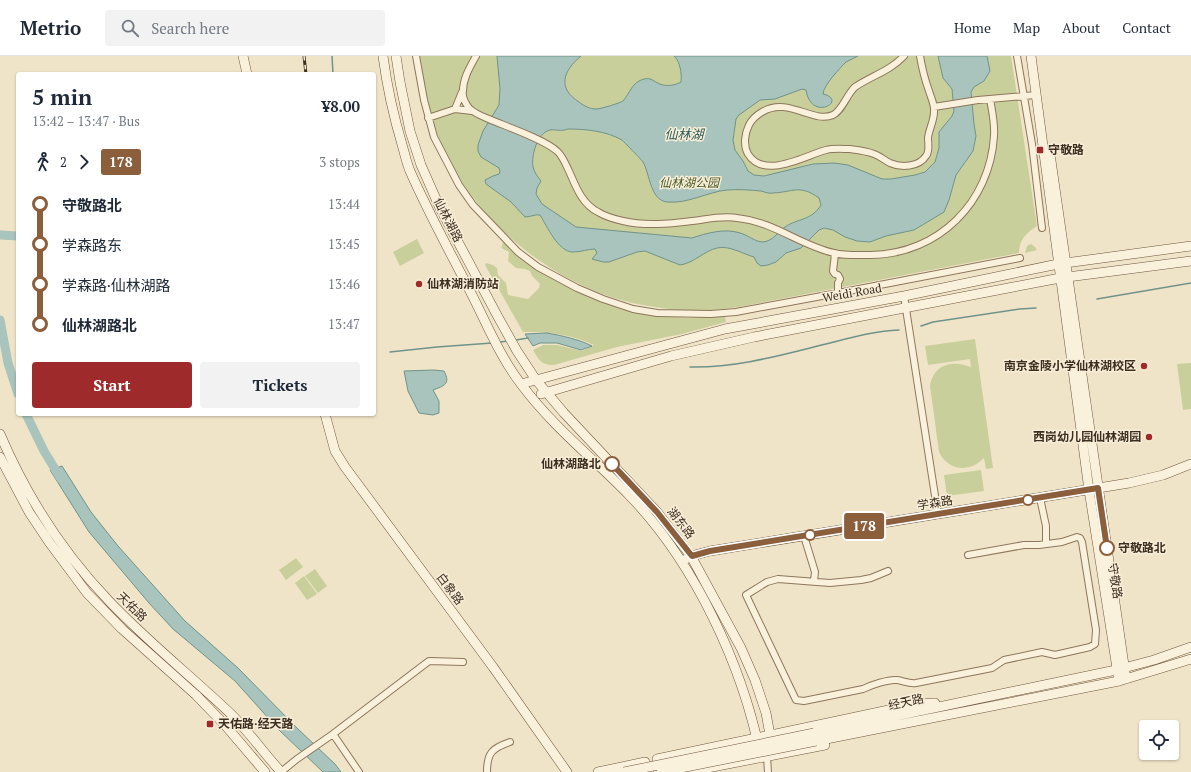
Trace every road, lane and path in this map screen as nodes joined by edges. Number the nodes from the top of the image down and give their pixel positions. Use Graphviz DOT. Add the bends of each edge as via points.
graph roads {
  1 [pos="243,56"];
  2 [pos="383,56"];
  3 [pos="396,56"];
  4 [pos="416,56"];
  5 [pos="476,56"];
  6 [pos="904,56"];
  7 [pos="920,56"];
  8 [pos="1017,56"];
  9 [pos="1031,56"];
  10 [pos="1036,56"];
  11 [pos="247,72"];
  12 [pos="463,90"];
  13 [pos="1036,94"];
  14 [pos="1024,96"];
  15 [pos="990,99"];
  16 [pos="934,107"];
  17 [pos="455,109"];
  18 [pos="473,111"];
  19 [pos="406,112"];
  20 [pos="394,114"];
  21 [pos="428,118"];
  22 [pos="1042,228"];
  23 [pos="1191,246"];
  24 [pos="835,254"];
  25 [pos="1020,258"];
  26 [pos="1191,261"];
  27 [pos="1062,264"];
  28 [pos="1064,277"];
  29 [pos="838,293"];
  30 [pos="904,296"];
  31 [pos="907,308"];
  32 [pos="536,380"];
  33 [pos="521,384"];
  34 [pos="546,393"];
  35 [pos="532,396"];
  36 [pos="326,416"];
  37 [pos="0,434"];
  38 [pos="0,457"];
  39 [pos="1191,464"];
  40 [pos="1094,489"];
  41 [pos="1040,498"];
  42 [pos="938,515"];
  43 [pos="804,536"];
  44 [pos="1046,543"];
  45 [pos="968,555"];
  46 [pos="692,556"];
  47 [pos="682,562"];
  48 [pos="888,571"];
  49 [pos="814,581"];
  50 [pos="1191,647"];
  51 [pos="1191,659"];
  52 [pos="463,662"];
  53 [pos="1120,669"];
  54 [pos="1122,680"];
  55 [pos="971,700"];
  56 [pos="974,710"];
  57 [pos="333,734"];
  58 [pos="770,735"];
  59 [pos="815,737"];
  60 [pos="757,738"];
  61 [pos="510,742"];
  62 [pos="764,758"];
  63 [pos="649,771"];
  64 [pos="661,771"];
  65 [pos="265,772"];
  66 [pos="281,772"];
  67 [pos="359,772"];
  68 [pos="487,772"];
  69 [pos="567,772"];
  70 [pos="598,772"];
  71 [pos="624,772"];
  72 [pos="687,772"];
  73 [pos="764,772"];
  74 [pos="768,772"];
  1 -- 11 [label="main road"];
  2 -- 20 [label="main road, 仙林湖路"];
  3 -- 19 [label="main road, 仙林湖路"];
  4 -- 21 [label="street"];
  5 -- 12 [label="street" via="466,75"];
  6 -- 16 [label="street" via="886,71 855,87 832,115 819,116 782,107 768,108 754,118 747,132 746,150 752,160 761,165 773,166 828,150 848,149 873,153 891,164 911,165 922,160 928,152"];
  7 -- 16 [label="street"];
  8 -- 14 [label="street"];
  9 -- 13 [label="main road, 守敬路"];
  10 -- 27 [label="main road, 守敬路"];
  12 -- 17 [label="street"];
  12 -- 18 [label="street" via="465,103"];
  13 -- 14 [label="street"];
  13 -- 27 [label="main road, 守敬路"];
  14 -- 15 [label="street"];
  14 -- 22 [label="street"];
  15 -- 16 [label="street"];
  15 -- 24 [label="street" via="994,127 990,159 977,195 957,220 935,237 897,253"];
  17 -- 18 [label="street"];
  17 -- 21 [label="street"];
  18 -- 24 [label="street" via="548,144 560,153 580,196 597,212 632,223 647,224 722,217 755,221"];
  19 -- 20 [label="main road"];
  19 -- 32 [label="main road, 仙林湖路" via="421,165 440,208 517,351"];
  20 -- 33 [label="main road, 仙林湖路" via="410,170 492,334"];
  21 -- 29 [label="street" via="434,138 459,185 473,205 518,252 577,288 632,309 686,314 736,312"];
  23 -- 27 [label="main road, Weidi Road"];
  24 -- 29 [label="street" via="833,271 840,279"];
  25 -- 29 [label="street"];
  26 -- 28 [label="main road, Weidi Road"];
  27 -- 28 [label="main road, 守敬路"];
  27 -- 30 [label="main road, Weidi Road"];
  28 -- 31 [label="main road, Weidi Road"];
  28 -- 40 [label="main road, 守敬路"];
  30 -- 31 [label="street"];
  30 -- 32 [label="main road, Weidi Road" via="725,329"];
  31 -- 34 [label="main road, Weidi Road" via="700,348"];
  31 -- 42 [label="street"];
  32 -- 33 [label="main road, Weidi Road"];
  32 -- 34 [label="main road, 湖东路"];
  33 -- 35 [label="main road, 湖东路"];
  34 -- 35 [label="main road, Weidi Road"];
  34 -- 46 [label="main road, 湖东路" via="657,512"];
  35 -- 47 [label="main road, 湖东路" via="562,432 631,497"];
  36 -- 69 [label="main road, 白象路" via="335,451 345,467"];
  37 -- 66 [label="main road, 天佑路" via="37,507 94,585 129,621 233,716"];
  38 -- 65 [label="main road, 天佑路" via="48,542 87,593 122,629 196,695"];
  39 -- 40 [label="main road, 学森路" via="1163,475"];
  40 -- 41 [label="main road, 学森路"];
  40 -- 53 [label="main road, 守敬路"];
  41 -- 42 [label="main road, 学森路"];
  41 -- 44 [label="street" via="1046,526"];
  42 -- 43 [label="main road, 学森路"];
  43 -- 46 [label="main road, 学森路"];
  43 -- 49 [label="street" via="815,572"];
  44 -- 45 [label="street"];
  44 -- 49 [label="street" via="1062,542 1077,537 1082,542 1096,630 1095,644 1056,654 1042,652 1004,660 992,668 913,684 896,680 804,701 796,700 794,697 746,595 767,582 778,579"];
  46 -- 47 [label="main road, 学森路"];
  46 -- 58 [label="main road, 湖东路" via="741,648 755,680"];
  47 -- 60 [label="main road, 湖东路" via="730,656"];
  48 -- 49 [label="street" via="861,580 830,583"];
  50 -- 53 [label="main road, 经天路"];
  51 -- 54 [label="main road, 经天路"];
  52 -- 57 [label="street" via="429,661"];
  53 -- 54 [label="main road, 守敬路"];
  53 -- 55 [label="main road, 经天路"];
  54 -- 56 [label="main road, 经天路"];
  55 -- 58 [label="main road" via="917,704"];
  55 -- 59 [label="main road, 经天路"];
  56 -- 59 [label="main road, 经天路"];
  56 -- 62 [label="main road"];
  57 -- 66 [label="street"];
  57 -- 67 [label="street"];
  58 -- 60 [label="main road"];
  58 -- 62 [label="main road, 湖东路"];
  59 -- 64 [label="main road, 经天路, bridge"];
  59 -- 71 [label="main road, 经天路, bridge"];
  60 -- 62 [label="main road, 湖东路"];
  60 -- 64 [label="main road" via="657,759"];
  61 -- 68 [label="street" via="498,746 491,752"];
  62 -- 72 [label="main road"];
  62 -- 73 [label="street"];
  62 -- 74 [label="street"];
  63 -- 64 [label="main road, 经天路"];
  63 -- 70 [label="main road" via="645,762"];
}
